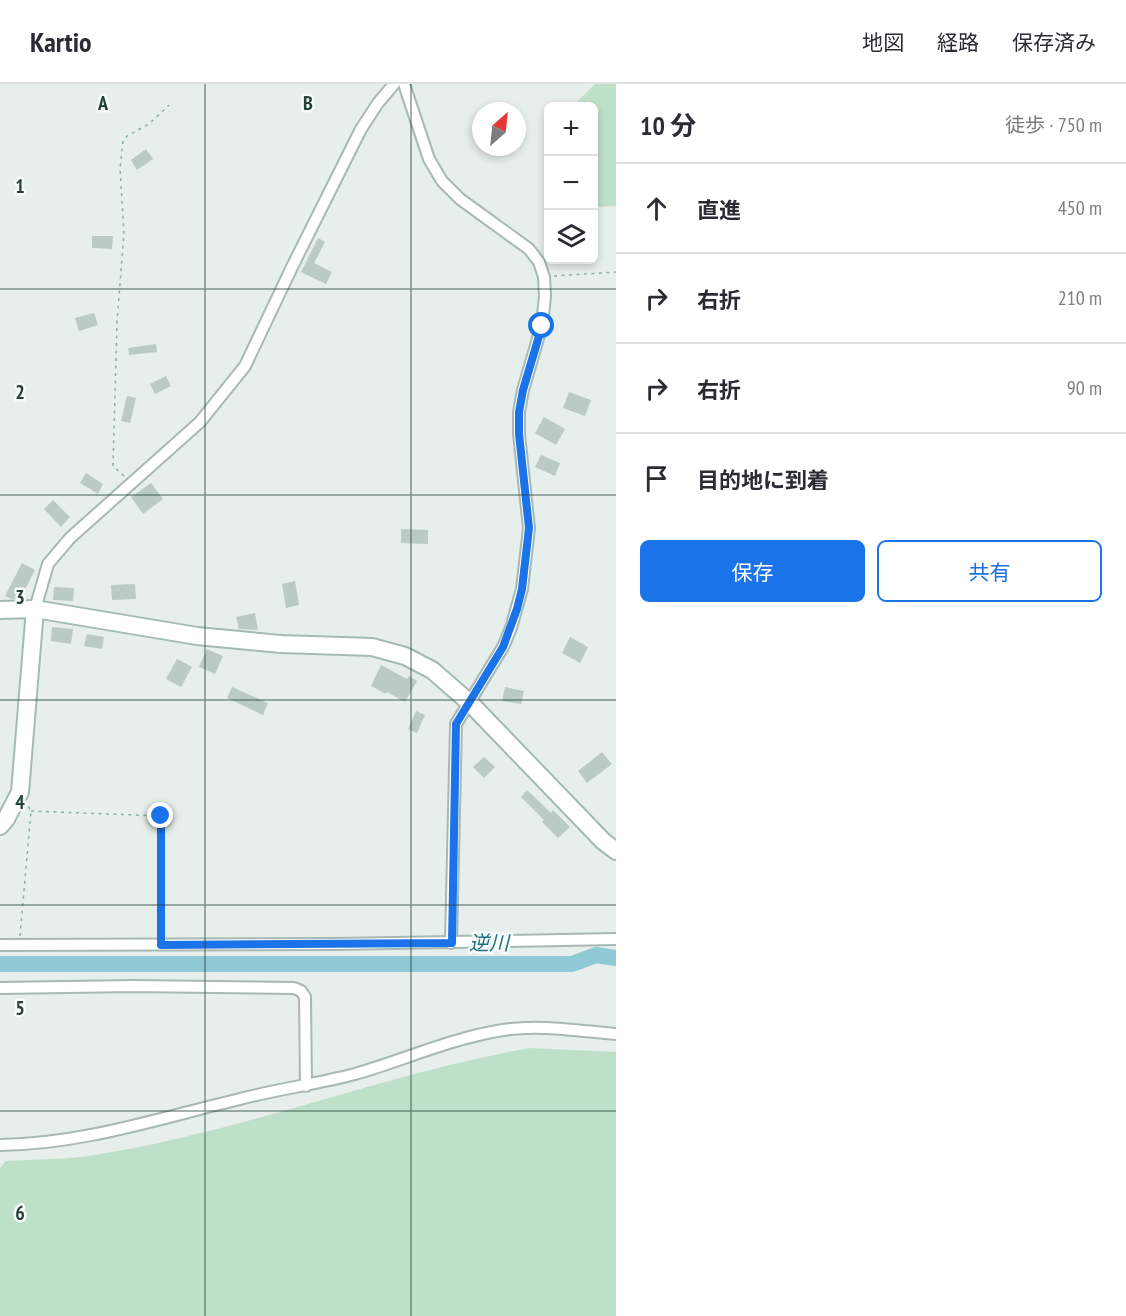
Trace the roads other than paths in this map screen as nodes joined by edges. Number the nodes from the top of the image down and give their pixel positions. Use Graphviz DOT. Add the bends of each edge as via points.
graph roads {
  1 [pos="394,84"];
  2 [pos="404,84"];
  3 [pos="35,609"];
  4 [pos="0,610"];
  5 [pos="470,703"];
  6 [pos="0,826"];
  7 [pos="616,851"];
  8 [pos="616,939"];
  9 [pos="452,943"];
  10 [pos="0,945"];
  11 [pos="0,988"];
  12 [pos="616,1034"];
  13 [pos="306,1086"];
  14 [pos="0,1145"];
  1 -- 3 [label="street" via="361,129 245,366 200,422 70,538 48,564"];
  2 -- 5 [label="street" via="429,159 442,181 529,249 544,277 542,326 519,412 529,528 526,569 511,628"];
  3 -- 4 [label="street"];
  3 -- 5 [label="street" via="197,636 372,647 405,656 432,670"];
  3 -- 6 [label="street" via="20,792"];
  5 -- 7 [label="street"];
  5 -- 9 [label="street" via="456,724"];
  8 -- 9 [label="street"];
  9 -- 10 [label="street"];
  11 -- 13 [label="street" via="294,988 305,997"];
  12 -- 13 [label="street" via="505,1029"];
  13 -- 14 [label="street" via="66,1141"];
}
